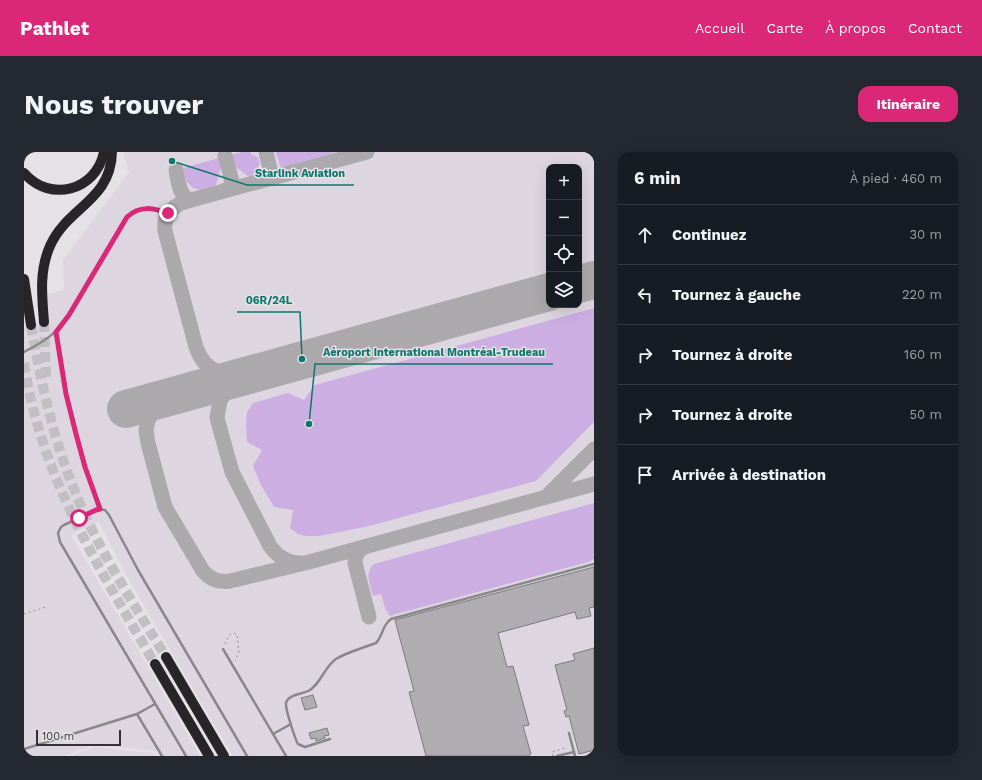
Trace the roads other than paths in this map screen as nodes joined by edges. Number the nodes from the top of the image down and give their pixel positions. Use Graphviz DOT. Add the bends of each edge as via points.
graph roads {
  1 [pos="104,152"];
  2 [pos="112,152"];
  3 [pos="24,173"];
  4 [pos="168,213"];
  5 [pos="24,279"];
  6 [pos="44,322"];
  7 [pos="31,325"];
  8 [pos="56,332"];
  9 [pos="24,352"];
  10 [pos="100,509"];
  11 [pos="594,564"];
  12 [pos="223,649"];
  13 [pos="166,657"];
  14 [pos="155,664"];
  15 [pos="156,704"];
  16 [pos="137,714"];
  17 [pos="291,724"];
  18 [pos="569,733"];
  19 [pos="273,734"];
  20 [pos="330,739"];
  21 [pos="24,749"];
  22 [pos="574,752"];
  23 [pos="594,754"];
  24 [pos="162,756"];
  25 [pos="186,756"];
  26 [pos="209,756"];
  27 [pos="224,756"];
  28 [pos="247,756"];
  29 [pos="286,756"];
  30 [pos="559,756"];
  31 [pos="575,756"];
  32 [pos="587,756"];
  1 -- 3 [label="highway" via="93,175 72,188 46,188"];
  2 -- 6 [label="highway" via="109,172 100,189 66,222 49,247 42,277"];
  4 -- 8 [label="lane" via="145,208 132,212 127,217 69,315"];
  5 -- 7 [label="highway"];
  8 -- 9 [label="lane"];
  8 -- 10 [label="lane" via="66,394 85,467"];
  10 -- 15 [label="lane" via="64,525 59,530 59,537 69,559"];
  10 -- 28 [label="lane" via="109,515 138,570"];
  11 -- 17 [label="lane" via="391,619 385,624 376,643 335,659 314,686 288,699 286,705"];
  12 -- 19 [label="lane"];
  13 -- 27 [label="highway"];
  14 -- 26 [label="highway"];
  15 -- 16 [label="lane"];
  15 -- 25 [label="lane"];
  16 -- 21 [label="lane"];
  16 -- 24 [label="lane"];
  17 -- 19 [label="lane"];
  17 -- 20 [label="lane" via="300,746"];
  18 -- 22 [label="lane"];
  19 -- 29 [label="lane"];
  22 -- 30 [label="lane"];
  22 -- 31 [label="lane"];
  23 -- 32 [label="lane"];
}
